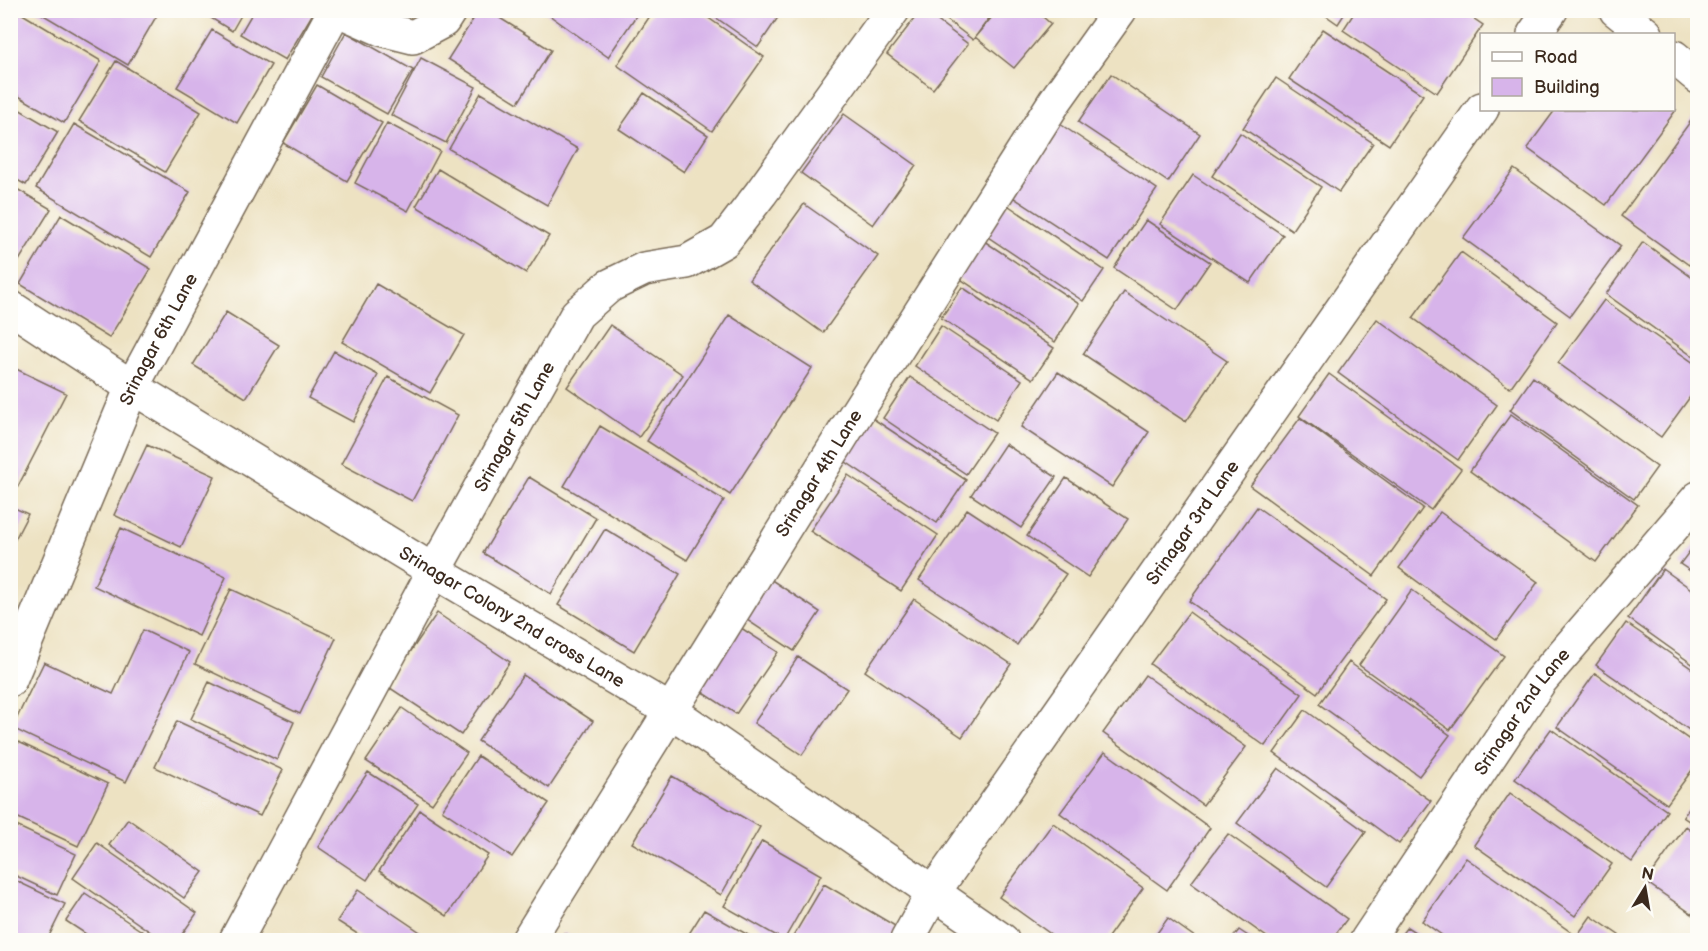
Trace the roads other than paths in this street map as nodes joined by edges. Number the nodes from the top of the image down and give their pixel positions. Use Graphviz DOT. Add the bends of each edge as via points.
graph roads {
  1 [pos="336,10"];
  2 [pos="450,10"];
  3 [pos="893,10"];
  4 [pos="1120,10"];
  5 [pos="1551,10"];
  6 [pos="1616,10"];
  7 [pos="1535,33"];
  8 [pos="1645,33"];
  9 [pos="1675,58"];
  10 [pos="1698,76"];
  11 [pos="1481,111"];
  12 [pos="10,307"];
  13 [pos="132,387"];
  14 [pos="1698,498"];
  15 [pos="434,572"];
  16 [pos="10,680"];
  17 [pos="670,711"];
  18 [pos="933,893"];
  19 [pos="236,940"];
  20 [pos="528,940"];
  21 [pos="907,940"];
  22 [pos="1002,940"];
  23 [pos="1367,940"];
  1 -- 2 [label="street" via="381,29 413,37 443,21"];
  1 -- 13 [label="street, Srinagar 6th Lane"];
  3 -- 15 [label="street, Srinagar 5th Lane" via="724,241 687,262 644,269 609,286 578,314"];
  4 -- 17 [label="street, Srinagar 4th Lane" via="1055,101"];
  5 -- 7 [label="street"];
  6 -- 8 [label="street"];
  9 -- 10 [label="street"];
  11 -- 18 [label="street, Srinagar 3rd Lane"];
  12 -- 13 [label="street, Srinagar Colony 2nd cross Lane"];
  13 -- 15 [label="street, Srinagar Colony 2nd cross Lane"];
  13 -- 16 [label="street, Srinagar 6th Lane"];
  14 -- 23 [label="street, Srinagar 2nd Lane" via="1540,681"];
  15 -- 17 [label="street, Srinagar Colony 2nd cross Lane"];
  15 -- 19 [label="street, Srinagar 5th Lane"];
  17 -- 18 [label="street, Srinagar Colony 2nd cross Lane"];
  17 -- 20 [label="street, Srinagar 4th Lane"];
  18 -- 21 [label="street, Srinagar 3rd Lane"];
  18 -- 22 [label="street, Srinagar Colony 2nd cross Lane"];
}
